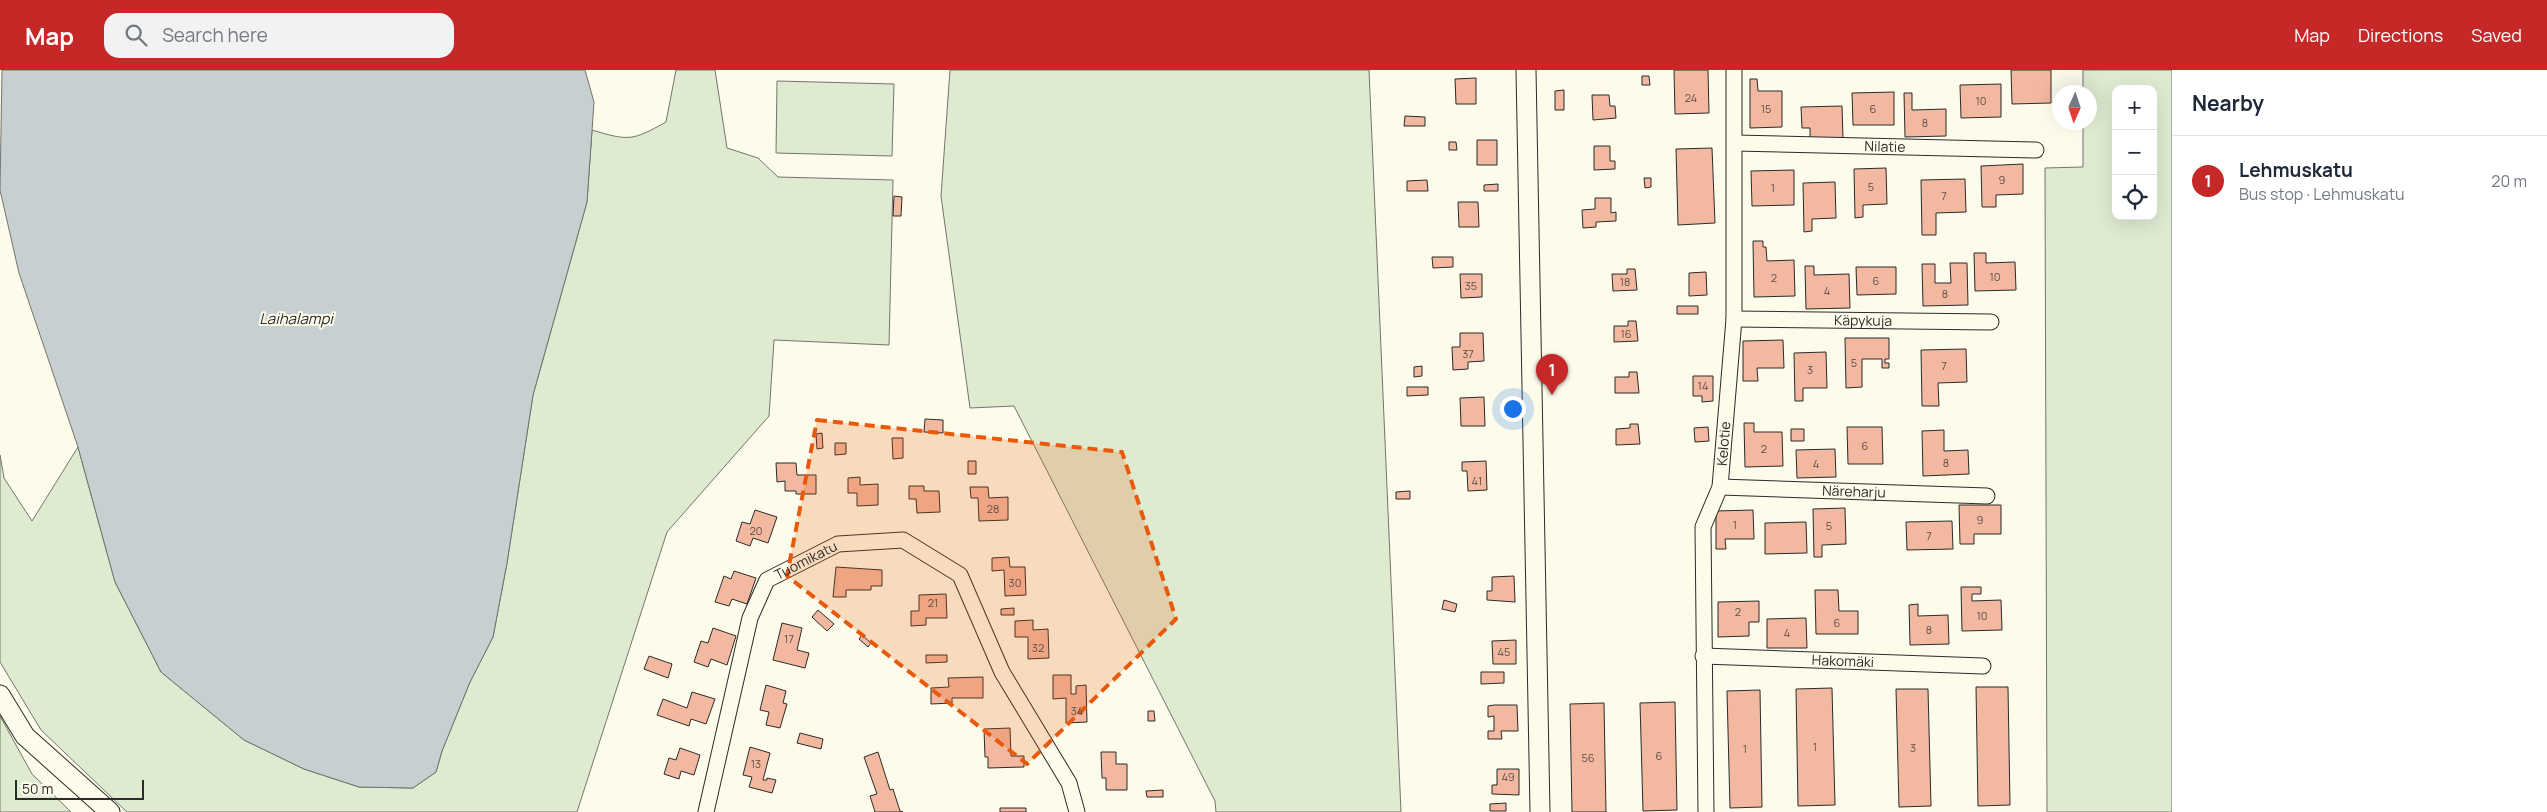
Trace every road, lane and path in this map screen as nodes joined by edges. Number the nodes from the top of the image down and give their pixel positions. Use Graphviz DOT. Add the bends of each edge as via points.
graph roads {
  1 [pos="1526,70"];
  2 [pos="1734,70"];
  3 [pos="1735,142"];
  4 [pos="2036,150"];
  5 [pos="1734,319"];
  6 [pos="1992,322"];
  7 [pos="1720,488"];
  8 [pos="1987,496"];
  9 [pos="1704,656"];
  10 [pos="1983,666"];
  11 [pos="0,695"];
  12 [pos="110,812"];
  13 [pos="706,812"];
  14 [pos="1077,812"];
  15 [pos="1540,812"];
  16 [pos="1706,812"];
  1 -- 15 [label="street"];
  2 -- 3 [label="street, Kelotie"];
  3 -- 4 [label="street, Nilatie"];
  3 -- 5 [label="street, Kelotie"];
  5 -- 6 [label="street, Käpykuja"];
  5 -- 7 [label="street, Kelotie"];
  7 -- 8 [label="street, Näreharju"];
  7 -- 9 [label="street, Kelotie" via="1703,527"];
  9 -- 10 [label="street, Hakomäki"];
  9 -- 16 [label="street, Kelotie"];
  11 -- 12 [label="street" via="25,736"];
  13 -- 14 [label="street, Tuomikatu" via="750,618 767,580 838,544 903,540 960,575 1002,672 1068,783"];
}
